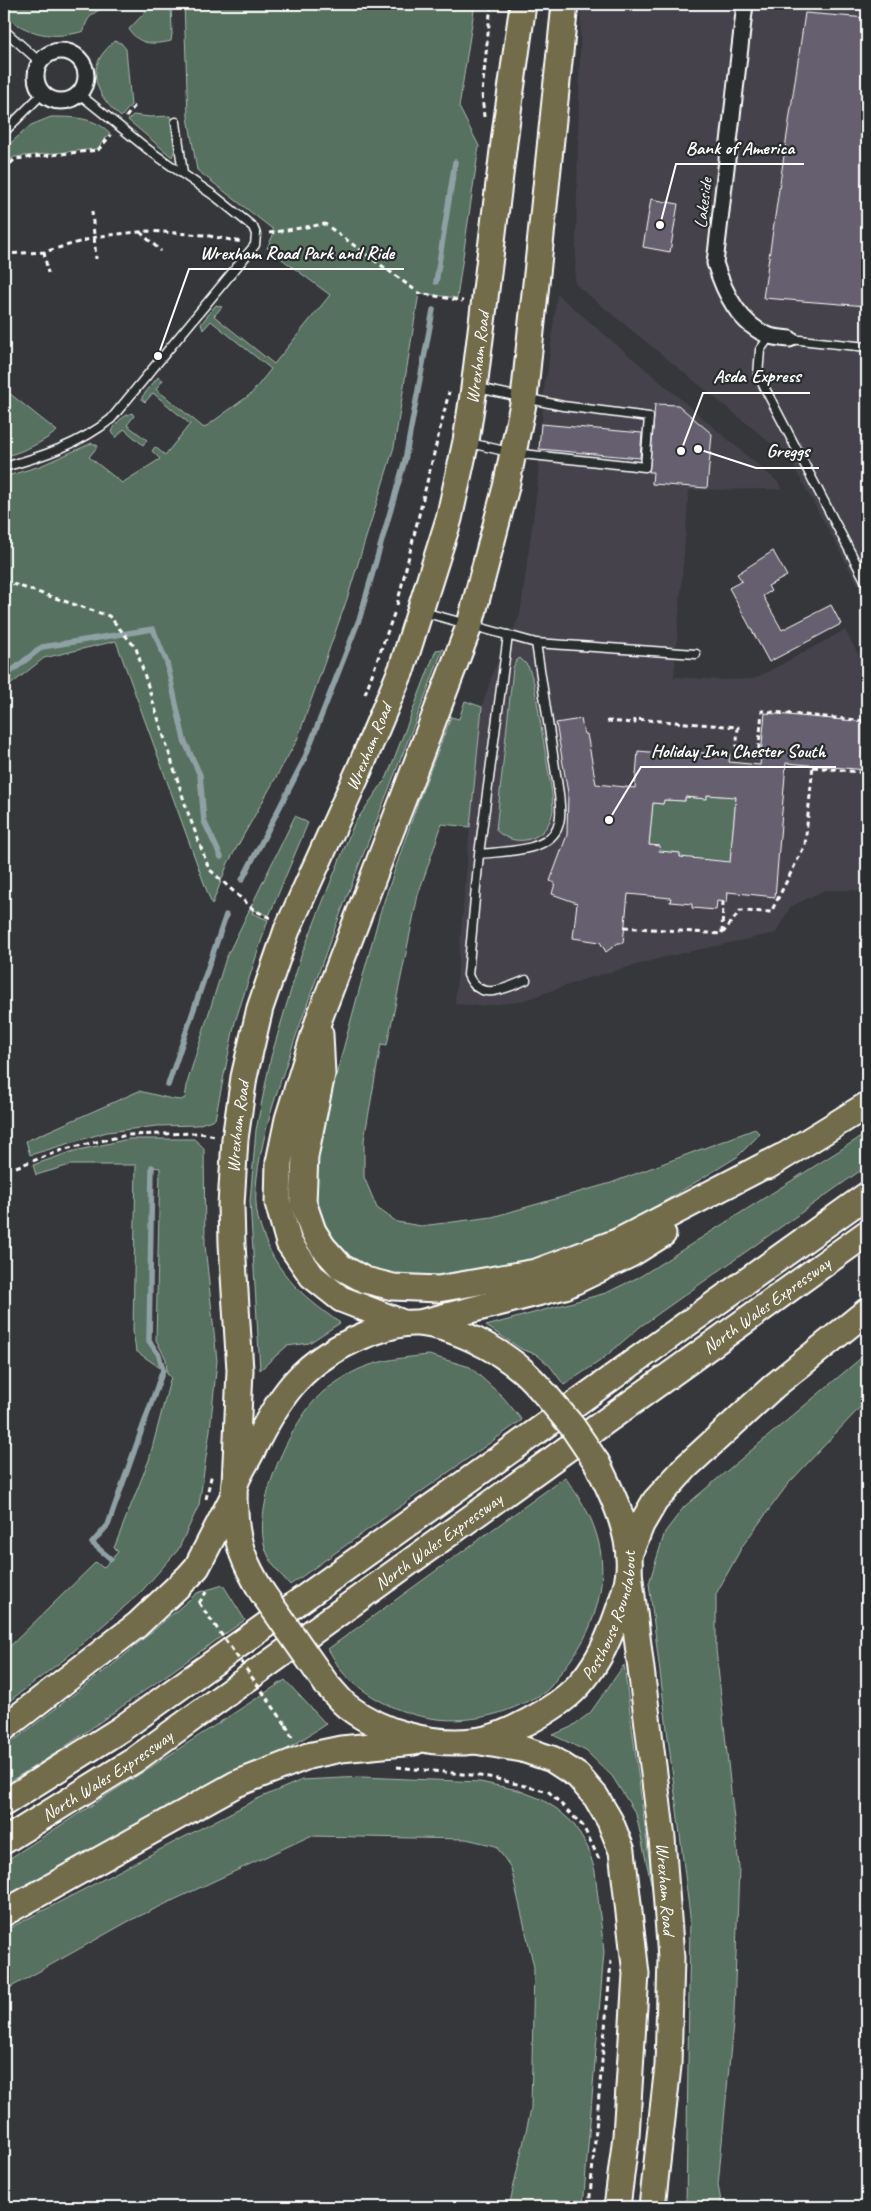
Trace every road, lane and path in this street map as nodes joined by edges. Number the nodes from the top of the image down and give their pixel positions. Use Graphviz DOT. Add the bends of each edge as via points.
graph roads {
  1 [pos="523,4"];
  2 [pos="565,4"];
  3 [pos="745,4"];
  4 [pos="4,30"];
  5 [pos="40,62"];
  6 [pos="43,93"];
  7 [pos="78,93"];
  8 [pos="137,103"];
  9 [pos="176,122"];
  10 [pos="118,127"];
  11 [pos="4,132"];
  12 [pos="4,170"];
  13 [pos="183,174"];
  14 [pos="92,211"];
  15 [pos="140,232"];
  16 [pos="256,235"];
  17 [pos="94,237"];
  18 [pos="256,245"];
  19 [pos="161,251"];
  20 [pos="44,252"];
  21 [pos="4,254"];
  22 [pos="96,259"];
  23 [pos="48,273"];
  24 [pos="465,301"];
  25 [pos="770,336"];
  26 [pos="790,339"];
  27 [pos="867,347"];
  28 [pos="474,388"];
  29 [pos="524,399"];
  30 [pos="466,442"];
  31 [pos="513,453"];
  32 [pos="4,468"];
  33 [pos="4,581"];
  34 [pos="867,584"];
  35 [pos="421,611"];
  36 [pos="470,624"];
  37 [pos="508,635"];
  38 [pos="536,643"];
  39 [pos="696,654"];
  40 [pos="867,720"];
  41 [pos="607,721"];
  42 [pos="867,773"];
  43 [pos="479,854"];
  44 [pos="723,902"];
  45 [pos="278,922"];
  46 [pos="624,927"];
  47 [pos="722,934"];
  48 [pos="526,980"];
  49 [pos="319,1019"];
  50 [pos="867,1105"];
  51 [pos="236,1139"];
  52 [pos="781,1157"];
  53 [pos="16,1167"];
  54 [pos="867,1195"];
  55 [pos="867,1233"];
  56 [pos="867,1311"];
  57 [pos="410,1323"];
  58 [pos="234,1490"];
  59 [pos="629,1564"];
  60 [pos="199,1603"];
  61 [pos="4,1728"];
  62 [pos="301,1736"];
  63 [pos="432,1740"];
  64 [pos="475,1742"];
  65 [pos="389,1766"];
  66 [pos="4,1802"];
  67 [pos="4,1841"];
  68 [pos="602,1866"];
  69 [pos="4,1913"];
  70 [pos="611,1958"];
  71 [pos="589,2207"];
  72 [pos="617,2207"];
  73 [pos="652,2207"];
  1 -- 28 [label="highway, Wrexham Road"];
  2 -- 29 [label="highway"];
  3 -- 25 [label="street, Lakeside" via="715,263 730,303"];
  4 -- 5 [label="lane"];
  5 -- 6 [label="street" via="36,78"];
  5 -- 7 [label="street" via="54,52 62,51 79,59 85,75"];
  6 -- 7 [label="street" via="61,100"];
  6 -- 11 [label="lane"];
  7 -- 10 [label="lane"];
  8 -- 10 [label="path"];
  9 -- 13 [label="lane"];
  10 -- 12 [label="path" via="98,150 15,159"];
  10 -- 13 [label="lane"];
  13 -- 16 [label="lane" via="216,196 253,227"];
  14 -- 17 [label="path"];
  15 -- 17 [label="path"];
  15 -- 18 [label="path" via="204,234"];
  15 -- 19 [label="path"];
  16 -- 18 [label="lane"];
  16 -- 24 [label="path" via="325,224 419,293"];
  17 -- 20 [label="path"];
  17 -- 22 [label="path"];
  18 -- 32 [label="lane" via="111,419 93,432 38,458"];
  20 -- 21 [label="path"];
  20 -- 23 [label="path"];
  25 -- 26 [label="street, Lakeside"];
  25 -- 34 [label="lane" via="760,350 758,374"];
  26 -- 27 [label="lane"];
  28 -- 29 [label="lane"];
  28 -- 30 [label="highway, Wrexham Road"];
  29 -- 31 [label="highway"];
  29 -- 31 [label="lane" via="649,417 645,467"];
  30 -- 31 [label="lane"];
  30 -- 35 [label="highway, Wrexham Road" via="449,519"];
  31 -- 36 [label="highway"];
  33 -- 45 [label="path" via="109,616 136,648 209,869 254,910"];
  35 -- 36 [label="lane"];
  35 -- 51 [label="highway, Wrexham Road" via="394,686 281,947 258,1017 244,1077"];
  36 -- 37 [label="lane"];
  36 -- 49 [label="highway"];
  37 -- 38 [label="lane"];
  37 -- 43 [label="lane"];
  38 -- 39 [label="lane"];
  38 -- 43 [label="lane" via="559,794 557,828 548,840 535,846"];
  40 -- 41 [label="path" via="762,711 759,758 736,756 738,727 635,719 635,724"];
  42 -- 47 [label="path" via="813,766 805,845 771,912 740,911"];
  43 -- 48 [label="lane" via="468,976 478,989 489,992"];
  44 -- 47 [label="path"];
  46 -- 47 [label="path"];
  49 -- 52 [label="highway" via="322,1074 305,1156 303,1202 313,1231 323,1247 341,1267 365,1280 393,1287 438,1289 536,1272 617,1242"];
  49 -- 57 [label="highway" via="288,1119 279,1162 278,1204 289,1243 312,1276 341,1298"];
  50 -- 52 [label="highway"];
  51 -- 53 [label="path" via="200,1133 127,1135 64,1149"];
  51 -- 58 [label="highway, Wrexham Road" via="231,1205 240,1370"];
  52 -- 57 [label="highway" via="631,1254 565,1286"];
  54 -- 66 [label="highway, North Wales Expressway" via="122,1729"];
  55 -- 67 [label="highway, North Wales Expressway" via="141,1755"];
  56 -- 59 [label="highway" via="768,1392 687,1466 656,1501 641,1525"];
  57 -- 58 [label="highway, Posthouse Roundabout" via="372,1332 342,1345 319,1358 300,1376 282,1398 260,1436"];
  57 -- 59 [label="highway, Posthouse Roundabout, bridge" via="464,1334 522,1370 546,1395 597,1463 622,1522"];
  58 -- 61 [label="highway" via="197,1567 189,1576 137,1625"];
  58 -- 63 [label="highway, Posthouse Roundabout, bridge" via="236,1534 246,1564 327,1685 348,1706 376,1723"];
  59 -- 64 [label="highway, Posthouse Roundabout" via="612,1631 598,1660 576,1688 550,1709 514,1729"];
  59 -- 73 [label="highway, Wrexham Road" via="662,1838 671,1958 668,2066"];
  60 -- 62 [label="path, bridge" via="292,1738"];
  63 -- 64 [label="highway, Posthouse Roundabout"];
  63 -- 69 [label="highway" via="308,1756 236,1784"];
  64 -- 72 [label="highway, Wrexham Road" via="522,1749 552,1759 578,1776 596,1797 622,1851 636,1974 626,2136"];
  65 -- 68 [label="path" via="489,1777 549,1792 583,1826"];
  70 -- 71 [label="path"];
}
